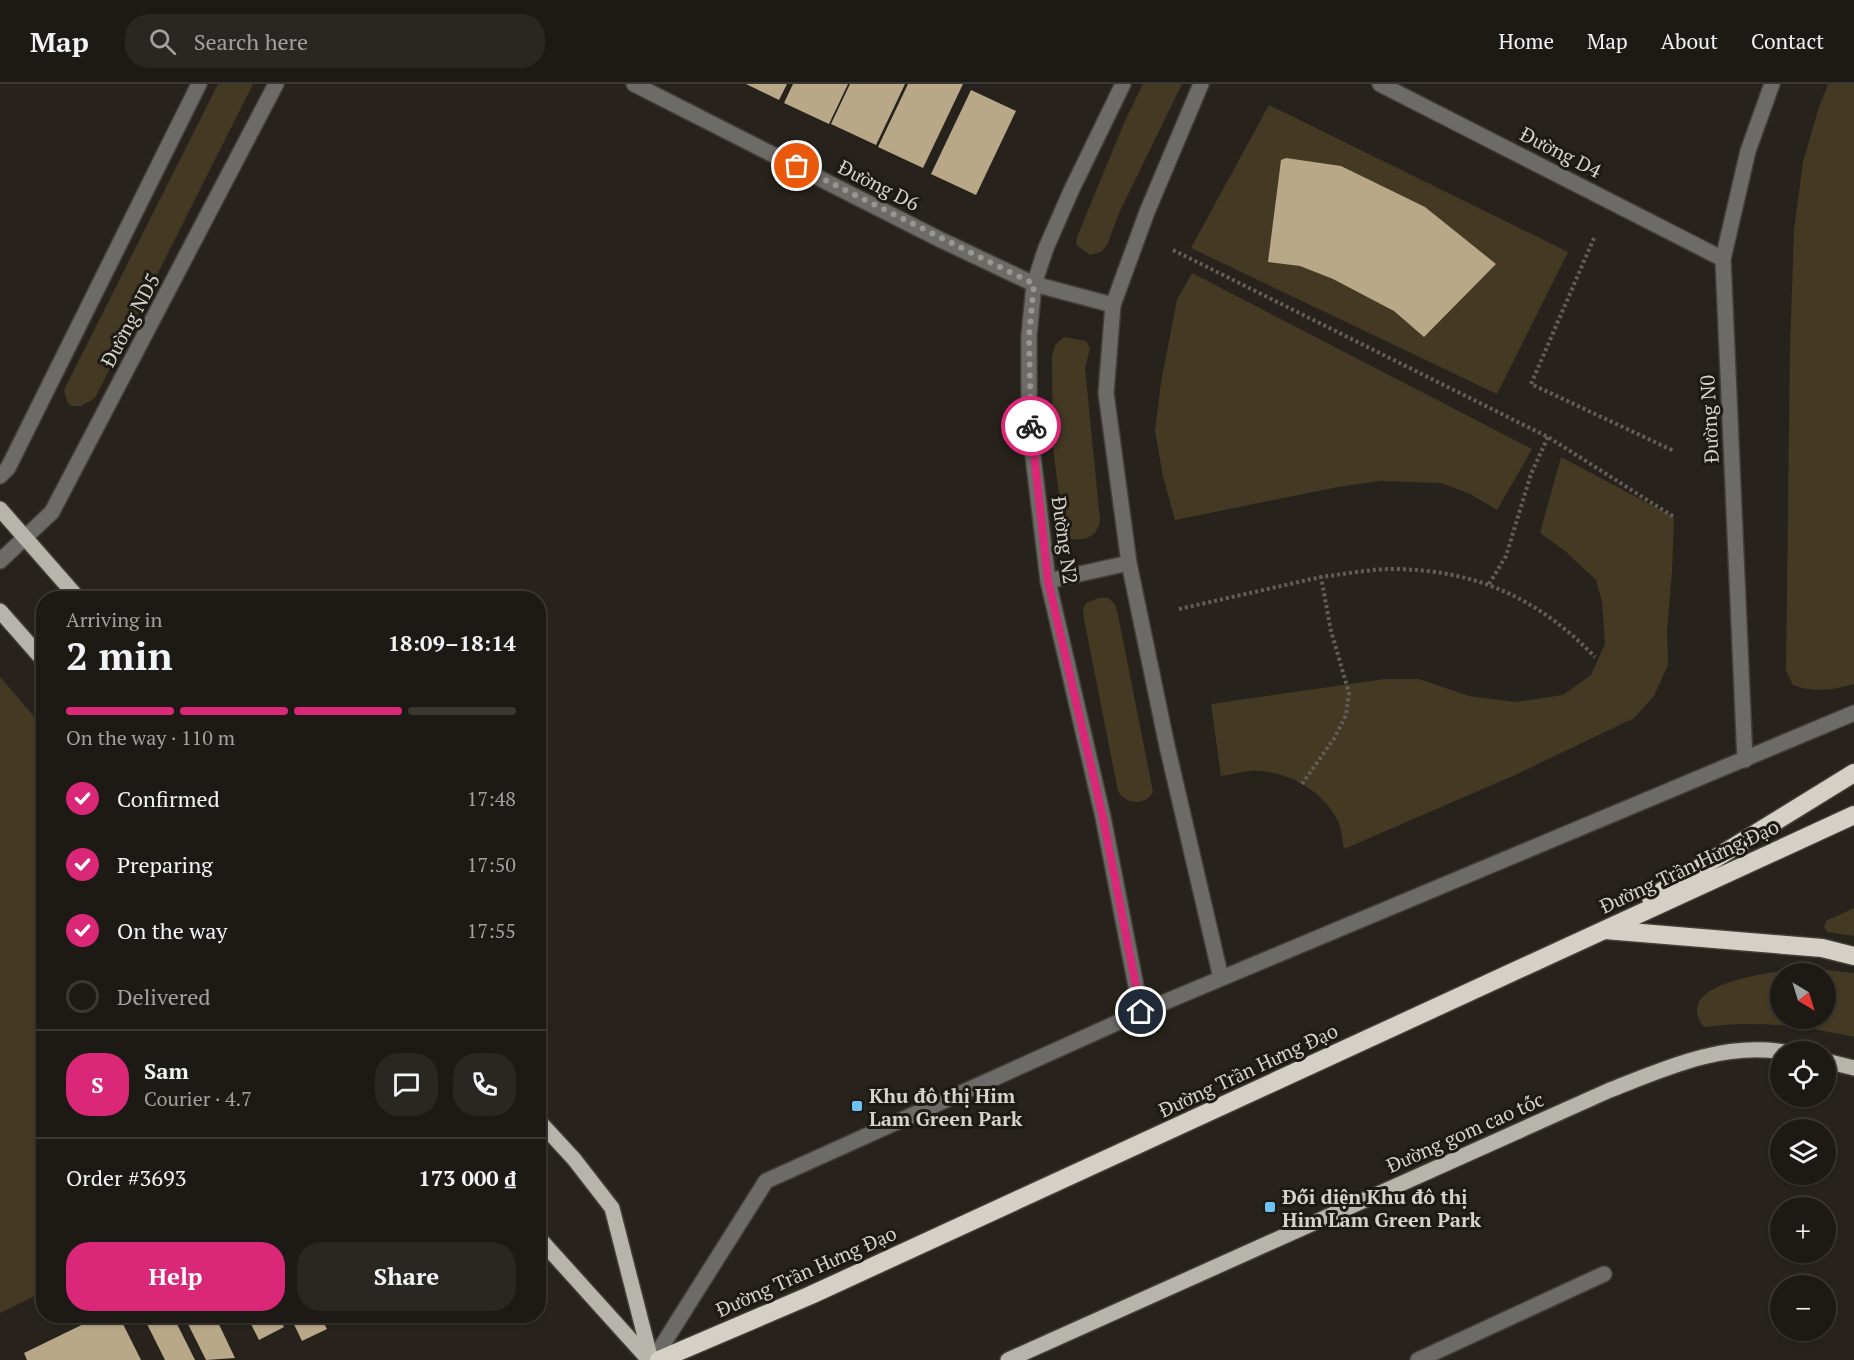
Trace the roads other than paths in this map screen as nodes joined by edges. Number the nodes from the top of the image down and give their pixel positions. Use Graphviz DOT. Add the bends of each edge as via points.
graph roads {
  1 [pos="200,84"];
  2 [pos="276,84"];
  3 [pos="634,84"];
  4 [pos="1122,84"];
  5 [pos="1201,84"];
  6 [pos="1380,84"];
  7 [pos="1772,84"];
  8 [pos="1723,259"];
  9 [pos="1034,284"];
  10 [pos="1113,305"];
  11 [pos="0,476"];
  12 [pos="0,509"];
  13 [pos="26,539"];
  14 [pos="0,561"];
  15 [pos="1129,563"];
  16 [pos="1048,581"];
  17 [pos="72,591"];
  18 [pos="0,611"];
  19 [pos="36,653"];
  20 [pos="1854,713"];
  21 [pos="1745,760"];
  22 [pos="1854,773"];
  23 [pos="1854,815"];
  24 [pos="1603,930"];
  25 [pos="1585,939"];
  26 [pos="1854,956"];
  27 [pos="1221,978"];
  28 [pos="1141,1012"];
  29 [pos="1770,1052"];
  30 [pos="1836,1064"];
  31 [pos="1854,1068"];
  32 [pos="546,1129"];
  33 [pos="546,1246"];
  34 [pos="1604,1274"];
  35 [pos="651,1360"];
  36 [pos="658,1360"];
  37 [pos="1008,1360"];
  38 [pos="1418,1360"];
  1 -- 11 [label="street" via="8,468"];
  2 -- 13 [label="street, Đường ND5" via="63,492 52,512"];
  3 -- 9 [label="street, Đường D6"];
  4 -- 9 [label="street, Đường N2" via="1071,191"];
  5 -- 10 [label="street"];
  6 -- 8 [label="street, Đường D4"];
  7 -- 8 [label="street, Đường N0" via="1748,151"];
  8 -- 21 [label="street, Đường N0"];
  9 -- 10 [label="street, Đường D6"];
  9 -- 16 [label="street, Đường N2" via="1029,396"];
  10 -- 15 [label="street" via="1106,393"];
  12 -- 13 [label="main road"];
  13 -- 14 [label="street, Đường ND5"];
  13 -- 17 [label="main road"];
  15 -- 16 [label="street"];
  15 -- 27 [label="street"];
  16 -- 28 [label="street, Đường N2" via="1103,818"];
  18 -- 19 [label="main road"];
  20 -- 21 [label="street"];
  21 -- 27 [label="street"];
  22 -- 25 [label="highway"];
  23 -- 24 [label="highway, Đường Trần Hưng Đạo"];
  24 -- 25 [label="highway, Đường Trần Hưng Đạo"];
  24 -- 26 [label="highway" via="1822,948"];
  25 -- 36 [label="highway, Đường Trần Hưng Đạo" via="811,1295"];
  27 -- 28 [label="street"];
  28 -- 35 [label="street" via="766,1181"];
  29 -- 37 [label="main road, Đường gom cao tốc" via="1729,1051 1685,1060"];
  30 -- 31 [label="main road"];
  32 -- 35 [label="main road" via="612,1208"];
  33 -- 35 [label="main road"];
  34 -- 38 [label="street"];
}
